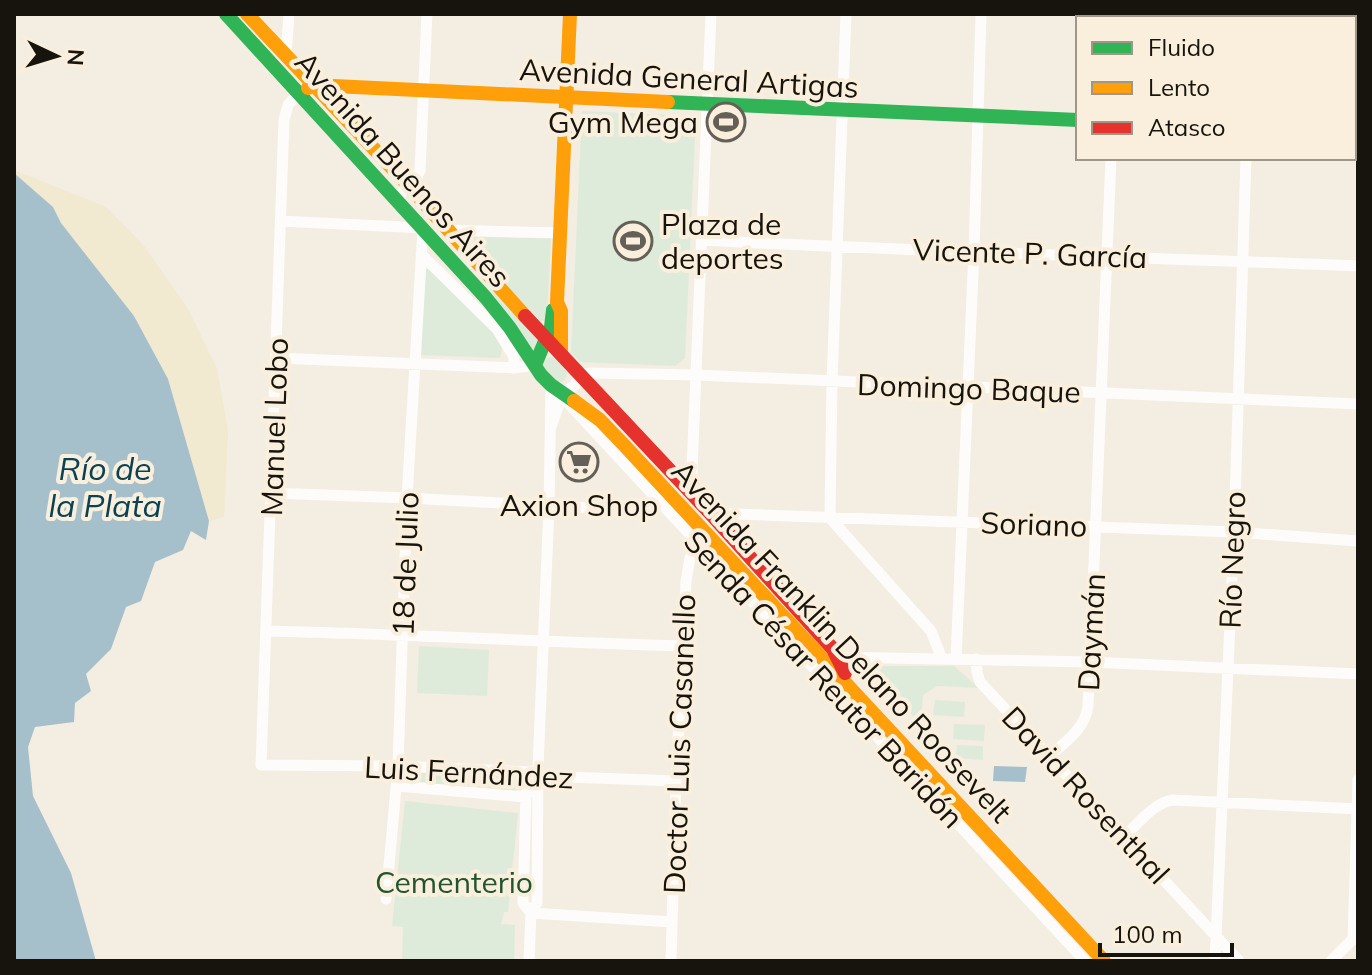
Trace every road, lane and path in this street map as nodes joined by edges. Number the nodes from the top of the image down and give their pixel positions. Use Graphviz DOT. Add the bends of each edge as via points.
graph roads {
  1 [pos="289,14"];
  2 [pos="427,14"];
  3 [pos="570,14"];
  4 [pos="711,14"];
  5 [pos="846,14"];
  6 [pos="981,14"];
  7 [pos="238,16"];
  8 [pos="286,56"];
  9 [pos="306,89"];
  10 [pos="423,91"];
  11 [pos="566,98"];
  12 [pos="707,105"];
  13 [pos="842,111"];
  14 [pos="978,116"];
  15 [pos="1076,120"];
  16 [pos="1111,160"];
  17 [pos="1246,160"];
  18 [pos="409,186"];
  19 [pos="396,199"];
  20 [pos="434,216"];
  21 [pos="280,221"];
  22 [pos="423,228"];
  23 [pos="446,230"];
  24 [pos="560,233"];
  25 [pos="701,240"];
  26 [pos="836,247"];
  27 [pos="974,251"];
  28 [pos="421,254"];
  29 [pos="1106,256"];
  30 [pos="1241,261"];
  31 [pos="1358,266"];
  32 [pos="557,302"];
  33 [pos="547,338"];
  34 [pos="561,354"];
  35 [pos="277,358"];
  36 [pos="415,365"];
  37 [pos="535,365"];
  38 [pos="514,368"];
  39 [pos="580,375"];
  40 [pos="697,375"];
  41 [pos="832,382"];
  42 [pos="969,388"];
  43 [pos="559,392"];
  44 [pos="1102,393"];
  45 [pos="1238,398"];
  46 [pos="1358,404"];
  47 [pos="677,479"];
  48 [pos="271,493"];
  49 [pos="691,493"];
  50 [pos="661,494"];
  51 [pos="407,498"];
  52 [pos="549,507"];
  53 [pos="710,513"];
  54 [pos="830,518"];
  55 [pos="961,521"];
  56 [pos="1096,526"];
  57 [pos="723,528"];
  58 [pos="1234,532"];
  59 [pos="705,538"];
  60 [pos="1358,541"];
  61 [pos="957,618"];
  62 [pos="266,631"];
  63 [pos="931,631"];
  64 [pos="402,634"];
  65 [pos="543,642"];
  66 [pos="682,646"];
  67 [pos="826,658"];
  68 [pos="942,659"];
  69 [pos="956,659"];
  70 [pos="976,659"];
  71 [pos="1091,662"];
  72 [pos="1227,668"];
  73 [pos="1358,674"];
  74 [pos="1050,756"];
  75 [pos="261,765"];
  76 [pos="398,766"];
  77 [pos="536,772"];
  78 [pos="1358,780"];
  79 [pos="676,781"];
  80 [pos="397,786"];
  81 [pos="525,797"];
  82 [pos="1222,802"];
  83 [pos="1357,809"];
  84 [pos="1124,837"];
  85 [pos="386,899"];
  86 [pos="531,913"];
  87 [pos="672,922"];
  88 [pos="1216,936"];
  89 [pos="1356,939"];
  90 [pos="1096,960"];
  91 [pos="529,961"];
  92 [pos="671,961"];
  93 [pos="1215,961"];
  94 [pos="1239,961"];
  95 [pos="1331,961"];
  1 -- 8 [label="street"];
  2 -- 10 [label="street"];
  3 -- 11 [label="main road"];
  4 -- 12 [label="street"];
  5 -- 13 [label="street"];
  6 -- 14 [label="street"];
  7 -- 8 [label="main road, Avenida Buenos Aires"];
  7 -- 9 [label="main road, Avenida Buenos Aires"];
  8 -- 9 [label="main road, Avenida Buenos Aires"];
  9 -- 10 [label="main road, Avenida General Artigas"];
  9 -- 18 [label="main road, Avenida Buenos Aires"];
  9 -- 19 [label="main road, Avenida Buenos Aires"];
  9 -- 21 [label="street, Manuel Lobo" via="288,105 284,120"];
  10 -- 11 [label="main road, Avenida General Artigas"];
  10 -- 18 [label="street" via="420,170"];
  11 -- 12 [label="main road, Avenida General Artigas"];
  11 -- 24 [label="main road"];
  12 -- 13 [label="main road, Avenida General Artigas"];
  12 -- 25 [label="street"];
  13 -- 14 [label="main road, Avenida General Artigas"];
  13 -- 26 [label="street"];
  14 -- 15 [label="main road, Avenida General Artigas"];
  14 -- 27 [label="street"];
  16 -- 29 [label="street, Daymán"];
  17 -- 30 [label="street, Río Negro"];
  18 -- 19 [label="street"];
  18 -- 20 [label="main road, Avenida Buenos Aires"];
  19 -- 22 [label="main road, Avenida Buenos Aires"];
  20 -- 22 [label="street"];
  20 -- 23 [label="main road, Avenida Buenos Aires"];
  21 -- 22 [label="street"];
  21 -- 35 [label="street, Manuel Lobo"];
  22 -- 28 [label="street, 18 de Julio"];
  22 -- 37 [label="main road, Avenida Buenos Aires" via="486,298"];
  23 -- 24 [label="street"];
  23 -- 33 [label="main road, Avenida Buenos Aires"];
  24 -- 32 [label="main road"];
  25 -- 26 [label="street, Vicente P. García"];
  25 -- 40 [label="street"];
  26 -- 27 [label="street, Vicente P. García"];
  26 -- 41 [label="street"];
  27 -- 29 [label="street, Vicente P. García"];
  27 -- 42 [label="street"];
  28 -- 36 [label="street, 18 de Julio"];
  28 -- 38 [label="street" via="497,329 514,357"];
  29 -- 30 [label="street, Vicente P. García"];
  29 -- 44 [label="street, Daymán"];
  30 -- 31 [label="street, Vicente P. García"];
  30 -- 45 [label="street, Río Negro"];
  32 -- 33 [label="main road"];
  32 -- 34 [label="main road"];
  33 -- 34 [label="main road, Avenida Buenos Aires"];
  33 -- 37 [label="main road"];
  34 -- 39 [label="main road, Avenida Franklin Delano Roosevelt"];
  35 -- 36 [label="street"];
  35 -- 48 [label="street, Manuel Lobo"];
  36 -- 38 [label="street"];
  36 -- 51 [label="street, 18 de Julio"];
  37 -- 38 [label="street"];
  37 -- 43 [label="main road, Avenida Franklin Delano Roosevelt"];
  39 -- 40 [label="street, Domingo Baque"];
  39 -- 43 [label="street" via="575,385"];
  39 -- 47 [label="main road, Avenida Franklin Delano Roosevelt"];
  40 -- 41 [label="street, Domingo Baque"];
  40 -- 49 [label="street"];
  41 -- 42 [label="street, Domingo Baque"];
  41 -- 54 [label="street"];
  42 -- 44 [label="street, Domingo Baque"];
  42 -- 55 [label="street"];
  43 -- 50 [label="main road, Avenida Franklin Delano Roosevelt" via="600,420"];
  43 -- 52 [label="street" via="551,427"];
  44 -- 45 [label="street, Domingo Baque"];
  44 -- 56 [label="street, Daymán"];
  45 -- 46 [label="street, Domingo Baque"];
  45 -- 58 [label="street, Río Negro"];
  47 -- 49 [label="main road, Avenida Franklin Delano Roosevelt"];
  47 -- 50 [label="street"];
  48 -- 51 [label="street"];
  48 -- 62 [label="street, Manuel Lobo"];
  49 -- 53 [label="main road, Avenida Franklin Delano Roosevelt"];
  50 -- 52 [label="street" via="638,509"];
  50 -- 59 [label="main road, Avenida Franklin Delano Roosevelt"];
  51 -- 52 [label="street"];
  51 -- 64 [label="street, 18 de Julio"];
  52 -- 65 [label="street"];
  53 -- 54 [label="street, Soriano"];
  53 -- 57 [label="main road, Avenida Franklin Delano Roosevelt"];
  54 -- 55 [label="street, Soriano"];
  54 -- 63 [label="street"];
  55 -- 56 [label="street, Soriano"];
  55 -- 61 [label="street"];
  56 -- 58 [label="street, Soriano"];
  56 -- 71 [label="street, Daymán"];
  57 -- 59 [label="street"];
  57 -- 67 [label="main road, Avenida Franklin Delano Roosevelt"];
  58 -- 60 [label="street, Soriano"];
  58 -- 72 [label="street, Río Negro"];
  59 -- 66 [label="street, Doctor Luis Casanello" via="688,564"];
  59 -- 67 [label="main road, Avenida Franklin Delano Roosevelt"];
  61 -- 63 [label="street" via="947,632"];
  61 -- 69 [label="street"];
  62 -- 64 [label="street"];
  62 -- 75 [label="street, Manuel Lobo"];
  63 -- 68 [label="street"];
  64 -- 65 [label="street"];
  64 -- 76 [label="street, 18 de Julio"];
  65 -- 66 [label="street"];
  65 -- 77 [label="street"];
  66 -- 79 [label="street, Doctor Luis Casanello"];
  67 -- 68 [label="street"];
  67 -- 90 [label="street, Senda César Reutor Baridón"];
  67 -- 90 [label="main road, Avenida Franklin Delano Roosevelt"];
  68 -- 69 [label="street"];
  69 -- 70 [label="street"];
  70 -- 71 [label="street"];
  70 -- 74 [label="street, David Rosenthal" via="980,682"];
  71 -- 72 [label="street"];
  71 -- 74 [label="street, Daymán" via="1085,720"];
  72 -- 73 [label="street"];
  72 -- 82 [label="street, Río Negro"];
  74 -- 84 [label="street, David Rosenthal"];
  75 -- 76 [label="street, Luis Fernández"];
  76 -- 77 [label="street, Luis Fernández"];
  76 -- 80 [label="street, 18 de Julio"];
  77 -- 79 [label="street, Luis Fernández"];
  77 -- 81 [label="street"];
  77 -- 86 [label="street" via="537,903"];
  78 -- 83 [label="street"];
  79 -- 87 [label="street, Doctor Luis Casanello"];
  80 -- 81 [label="street"];
  80 -- 85 [label="street, 18 de Julio"];
  81 -- 86 [label="street" via="523,903"];
  82 -- 83 [label="street"];
  82 -- 84 [label="street" via="1167,801"];
  82 -- 88 [label="street, Río Negro"];
  83 -- 89 [label="street"];
  84 -- 88 [label="street, David Rosenthal"];
  86 -- 87 [label="street"];
  86 -- 91 [label="street"];
  87 -- 92 [label="street, Doctor Luis Casanello"];
  88 -- 93 [label="street, Río Negro"];
  88 -- 94 [label="street, David Rosenthal"];
  89 -- 95 [label="street"];
}
